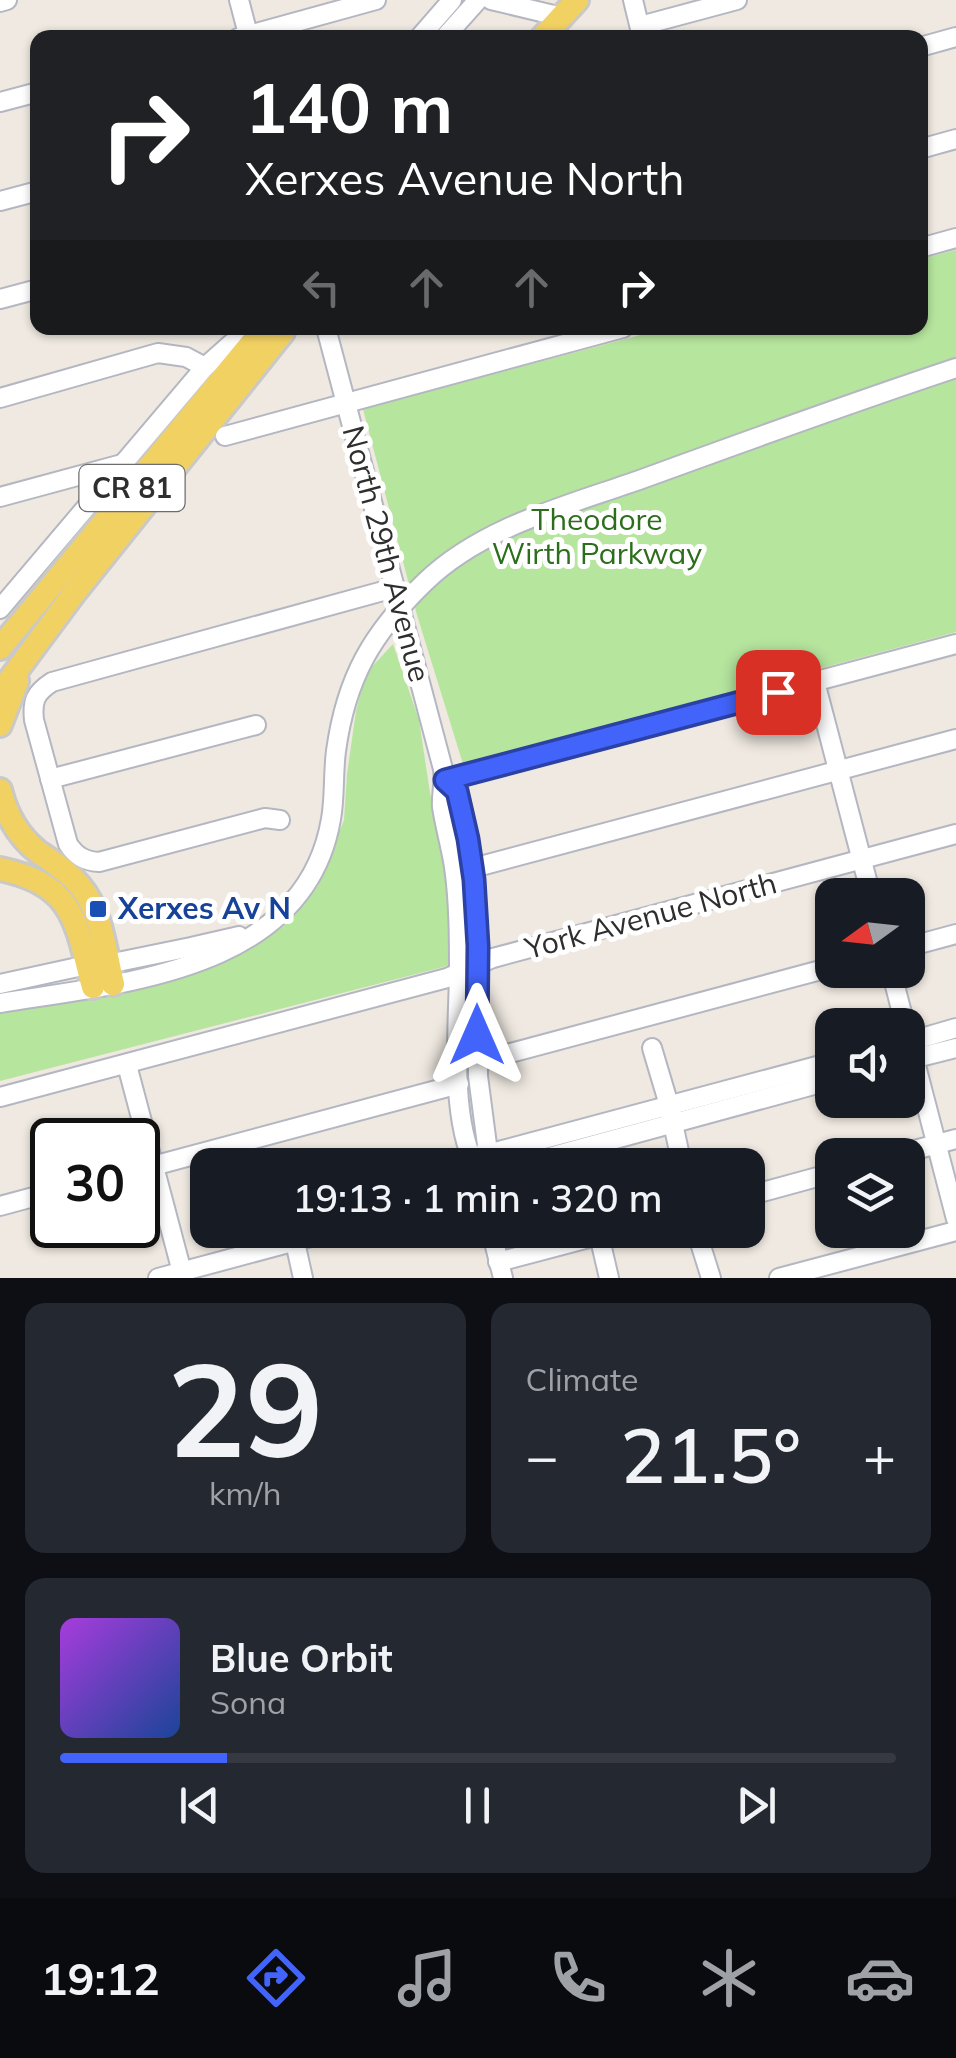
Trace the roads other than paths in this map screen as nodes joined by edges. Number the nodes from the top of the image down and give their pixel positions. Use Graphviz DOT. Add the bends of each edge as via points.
graph roads {
  1 [pos="239,0"];
  2 [pos="376,0"];
  3 [pos="452,0"];
  4 [pos="478,0"];
  5 [pos="491,0"];
  6 [pos="632,0"];
  7 [pos="737,0"];
  8 [pos="569,8"];
  9 [pos="244,30"];
  10 [pos="270,30"];
  11 [pos="426,30"];
  12 [pos="451,30"];
  13 [pos="549,30"];
  14 [pos="640,30"];
  15 [pos="647,30"];
  16 [pos="956,37"];
  17 [pos="928,45"];
  18 [pos="30,94"];
  19 [pos="0,102"];
  20 [pos="956,139"];
  21 [pos="928,147"];
  22 [pos="30,193"];
  23 [pos="0,201"];
  24 [pos="956,238"];
  25 [pos="928,246"];
  26 [pos="30,291"];
  27 [pos="0,300"];
  28 [pos="248,335"];
  29 [pos="256,335"];
  30 [pos="281,335"];
  31 [pos="328,335"];
  32 [pos="597,335"];
  33 [pos="205,367"];
  34 [pos="956,368"];
  35 [pos="0,398"];
  36 [pos="346,404"];
  37 [pos="226,436"];
  38 [pos="122,464"];
  39 [pos="0,497"];
  40 [pos="394,588"];
  41 [pos="1,601"];
  42 [pos="400,608"];
  43 [pos="956,644"];
  44 [pos="0,648"];
  45 [pos="29,653"];
  46 [pos="815,682"];
  47 [pos="0,693"];
  48 [pos="0,725"];
  49 [pos="256,725"];
  50 [pos="956,740"];
  51 [pos="838,771"];
  52 [pos="50,779"];
  53 [pos="445,780"];
  54 [pos="0,790"];
  55 [pos="280,820"];
  56 [pos="956,834"];
  57 [pos="861,859"];
  58 [pos="473,868"];
  59 [pos="0,869"];
  60 [pos="866,878"];
  61 [pos="956,934"];
  62 [pos="925,942"];
  63 [pos="477,964"];
  64 [pos="815,972"];
  65 [pos="459,974"];
  66 [pos="101,975"];
  67 [pos="0,984"];
  68 [pos="0,1003"];
  69 [pos="956,1028"];
  70 [pos="925,1038"];
  71 [pos="925,1045"];
  72 [pos="652,1048"];
  73 [pos="956,1048"];
  74 [pos="477,1062"];
  75 [pos="127,1065"];
  76 [pos="815,1067"];
  77 [pos="459,1084"];
  78 [pos="815,1084"];
  79 [pos="0,1097"];
  80 [pos="925,1105"];
  81 [pos="671,1114"];
  82 [pos="137,1118"];
  83 [pos="956,1138"];
  84 [pos="936,1144"];
  85 [pos="925,1147"];
  86 [pos="468,1148"];
  87 [pos="486,1148"];
  88 [pos="514,1148"];
  89 [pos="570,1148"];
  90 [pos="678,1148"];
  91 [pos="160,1164"];
  92 [pos="815,1178"];
  93 [pos="765,1191"];
  94 [pos="30,1198"];
  95 [pos="0,1206"];
  96 [pos="160,1208"];
  97 [pos="956,1220"];
  98 [pos="956,1231"];
  99 [pos="272,1248"];
  100 [pos="296,1248"];
  101 [pos="562,1248"];
  102 [pos="602,1248"];
  103 [pos="702,1248"];
  104 [pos="500,1270"];
  105 [pos="182,1272"];
  106 [pos="808,1274"];
  107 [pos="158,1278"];
  108 [pos="303,1278"];
  109 [pos="609,1278"];
  110 [pos="711,1278"];
  111 [pos="779,1278"];
  1 -- 9 [label="street"];
  2 -- 10 [label="street"];
  3 -- 11 [label="street"];
  4 -- 12 [label="street"];
  5 -- 8 [label="street"];
  6 -- 14 [label="street"];
  7 -- 15 [label="street"];
  8 -- 13 [label="main road"];
  16 -- 17 [label="street"];
  18 -- 19 [label="street"];
  20 -- 21 [label="street"];
  22 -- 23 [label="street"];
  24 -- 25 [label="street"];
  26 -- 27 [label="street"];
  28 -- 33 [label="street"];
  29 -- 44 [label="main road, CR 81"];
  30 -- 45 [label="main road, CR 81"];
  31 -- 36 [label="street, North 29th Avenue"];
  32 -- 36 [label="street"];
  33 -- 35 [label="street" via="158,354"];
  33 -- 38 [label="street"];
  34 -- 42 [label="street" via="522,524 460,554"];
  36 -- 37 [label="street"];
  36 -- 40 [label="street, North 29th Avenue"];
  38 -- 39 [label="street"];
  38 -- 41 [label="street"];
  40 -- 42 [label="street, North 29th Avenue"];
  40 -- 52 [label="street" via="52,682 32,702"];
  42 -- 53 [label="street, North 29th Avenue"];
  42 -- 66 [label="street" via="350,687 325,846 284,911 195,965 148,978"];
  43 -- 46 [label="street"];
  45 -- 47 [label="main road, CR 81"];
  45 -- 48 [label="main road"];
  46 -- 51 [label="street"];
  46 -- 53 [label="street"];
  49 -- 52 [label="street"];
  50 -- 51 [label="street"];
  51 -- 57 [label="street"];
  51 -- 58 [label="street"];
  52 -- 55 [label="street" via="68,844 87,862 265,818"];
  53 -- 58 [label="street" via="457,791"];
  53 -- 65 [label="street" via="441,797 455,871"];
  54 -- 66 [label="main road" via="20,833 86,894 96,915"];
  56 -- 57 [label="street, York Avenue North"];
  57 -- 60 [label="street"];
  57 -- 63 [label="street, York Avenue North"];
  58 -- 63 [label="street"];
  59 -- 66 [label="main road" via="49,886 71,912"];
  61 -- 62 [label="street"];
  63 -- 65 [label="street, York Avenue North"];
  63 -- 74 [label="street"];
  64 -- 74 [label="street"];
  65 -- 75 [label="street, York Avenue North"];
  65 -- 77 [label="street"];
  66 -- 67 [label="street"];
  66 -- 68 [label="street"];
  69 -- 70 [label="street"];
  71 -- 73 [label="street"];
  72 -- 81 [label="street"];
  74 -- 87 [label="street"];
  75 -- 79 [label="street, York Avenue North"];
  75 -- 82 [label="street"];
  76 -- 81 [label="street"];
  77 -- 86 [label="street"];
  77 -- 91 [label="street"];
  78 -- 81 [label="street"];
  80 -- 84 [label="street"];
  81 -- 88 [label="street"];
  81 -- 89 [label="street"];
  81 -- 90 [label="street"];
  83 -- 84 [label="street"];
  84 -- 85 [label="street"];
  84 -- 97 [label="street"];
  92 -- 93 [label="street"];
  94 -- 95 [label="street"];
  96 -- 105 [label="street"];
  98 -- 106 [label="street"];
  99 -- 105 [label="street"];
  100 -- 108 [label="street"];
  101 -- 104 [label="street"];
  102 -- 109 [label="street"];
  103 -- 110 [label="street"];
  105 -- 107 [label="street"];
  106 -- 111 [label="street"];
}
